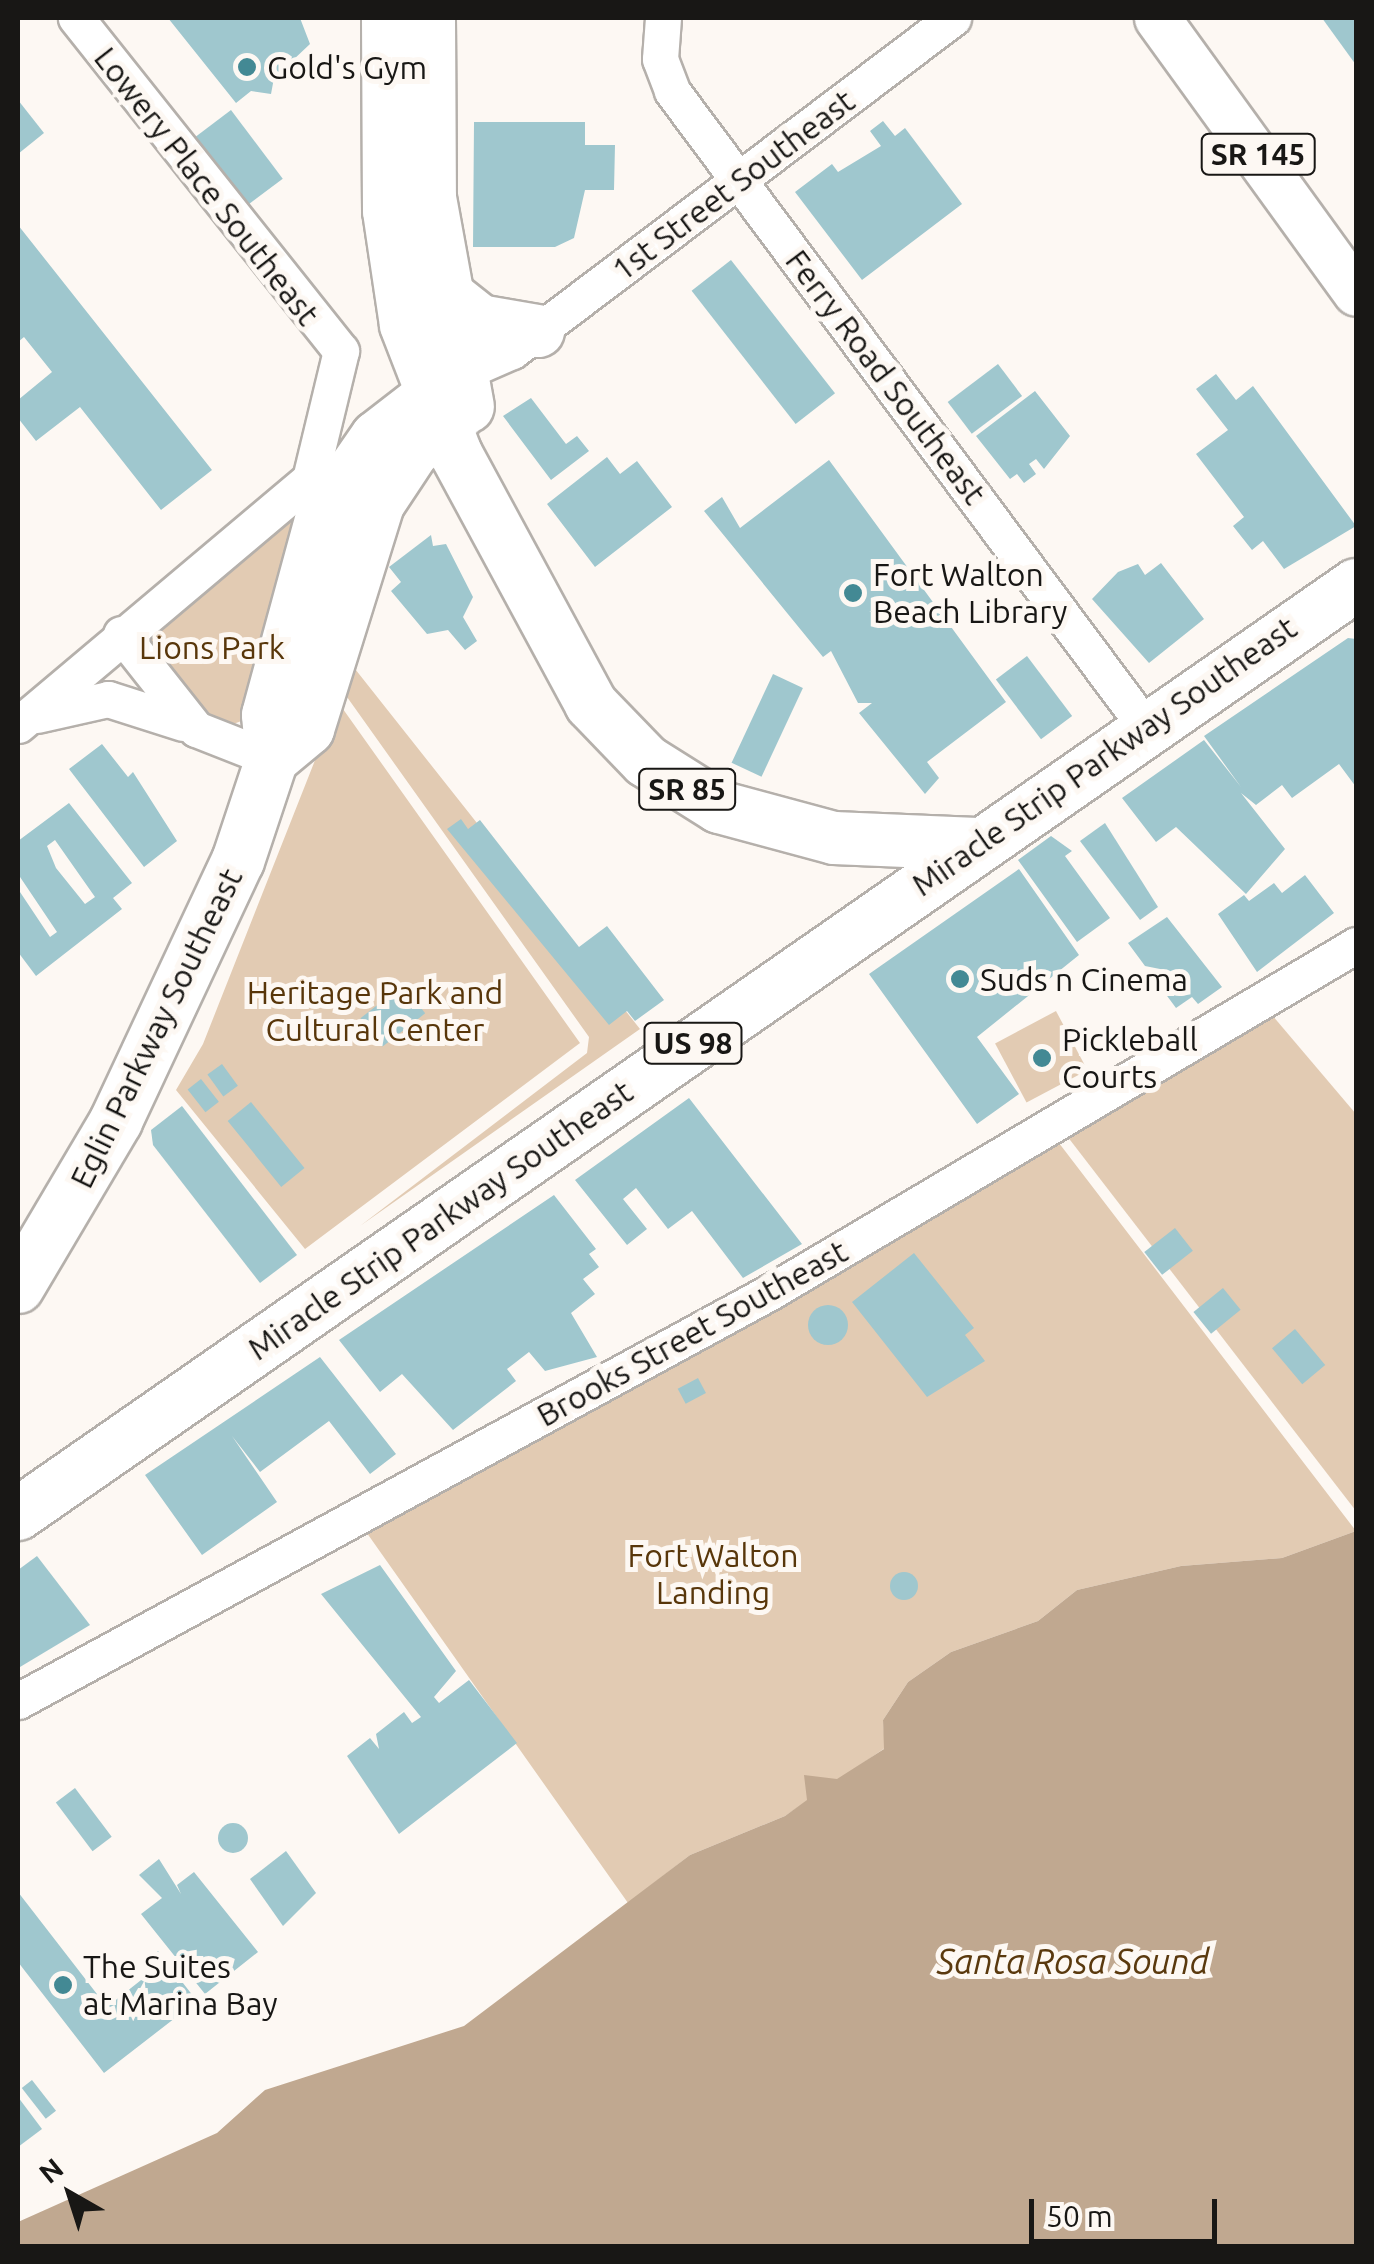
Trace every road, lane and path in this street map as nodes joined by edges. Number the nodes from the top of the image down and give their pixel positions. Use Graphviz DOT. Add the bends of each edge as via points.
graph roads {
  1 [pos="76,18"];
  2 [pos="388,18"];
  3 [pos="428,18"];
  4 [pos="663,18"];
  5 [pos="953,18"];
  6 [pos="1157,18"];
  7 [pos="740,181"];
  8 [pos="441,290"];
  9 [pos="1356,293"];
  10 [pos="525,341"];
  11 [pos="450,400"];
  12 [pos="378,504"];
  13 [pos="491,514"];
  14 [pos="1356,585"];
  15 [pos="121,634"];
  16 [pos="20,723"];
  17 [pos="1144,725"];
  18 [pos="196,729"];
  19 [pos="272,759"];
  20 [pos="977,844"];
  21 [pos="1356,945"];
  22 [pos="18,1287"];
  23 [pos="22,1506"];
  24 [pos="18,1701"];
  1 -- 15 [label="street, Lowery Place Southeast" via="340,351 310,479"];
  2 -- 11 [label="highway, SR 85" via="389,211 406,325"];
  3 -- 8 [label="highway, SR 85" via="426,110"];
  4 -- 7 [label="street, Ferry Road Southeast" via="660,59 672,90"];
  5 -- 7 [label="street, 1st Street Southeast"];
  6 -- 9 [label="main road, SR 145"];
  7 -- 10 [label="street, 1st Street Southeast"];
  7 -- 17 [label="street, Ferry Road Southeast"];
  8 -- 10 [label="highway" via="480,321"];
  8 -- 11 [label="highway, SR 85"];
  10 -- 11 [label="street, Eglin Parkway Southeast"];
  11 -- 12 [label="highway, Eglin Parkway Southeast"];
  11 -- 13 [label="highway, SR 85"];
  11 -- 19 [label="highway, Eglin Parkway Southeast" via="359,459 315,532 268,715"];
  12 -- 13 [label="highway" via="399,492 436,493"];
  12 -- 19 [label="highway, Eglin Parkway Southeast" via="308,728"];
  13 -- 20 [label="highway, SR 85" via="591,704 683,787 790,831"];
  14 -- 17 [label="highway, Miracle Strip Parkway Southeast / US 98"];
  15 -- 16 [label="street"];
  15 -- 18 [label="street"];
  16 -- 18 [label="street" via="75,700 108,699"];
  17 -- 20 [label="highway, Miracle Strip Parkway Southeast / US 98"];
  18 -- 19 [label="street"];
  19 -- 22 [label="highway, Eglin Parkway Southeast" via="190,972"];
  20 -- 23 [label="highway, Miracle Strip Parkway Southeast / US 98"];
  21 -- 24 [label="street, Brooks Street Southeast" via="785,1283"];
}
